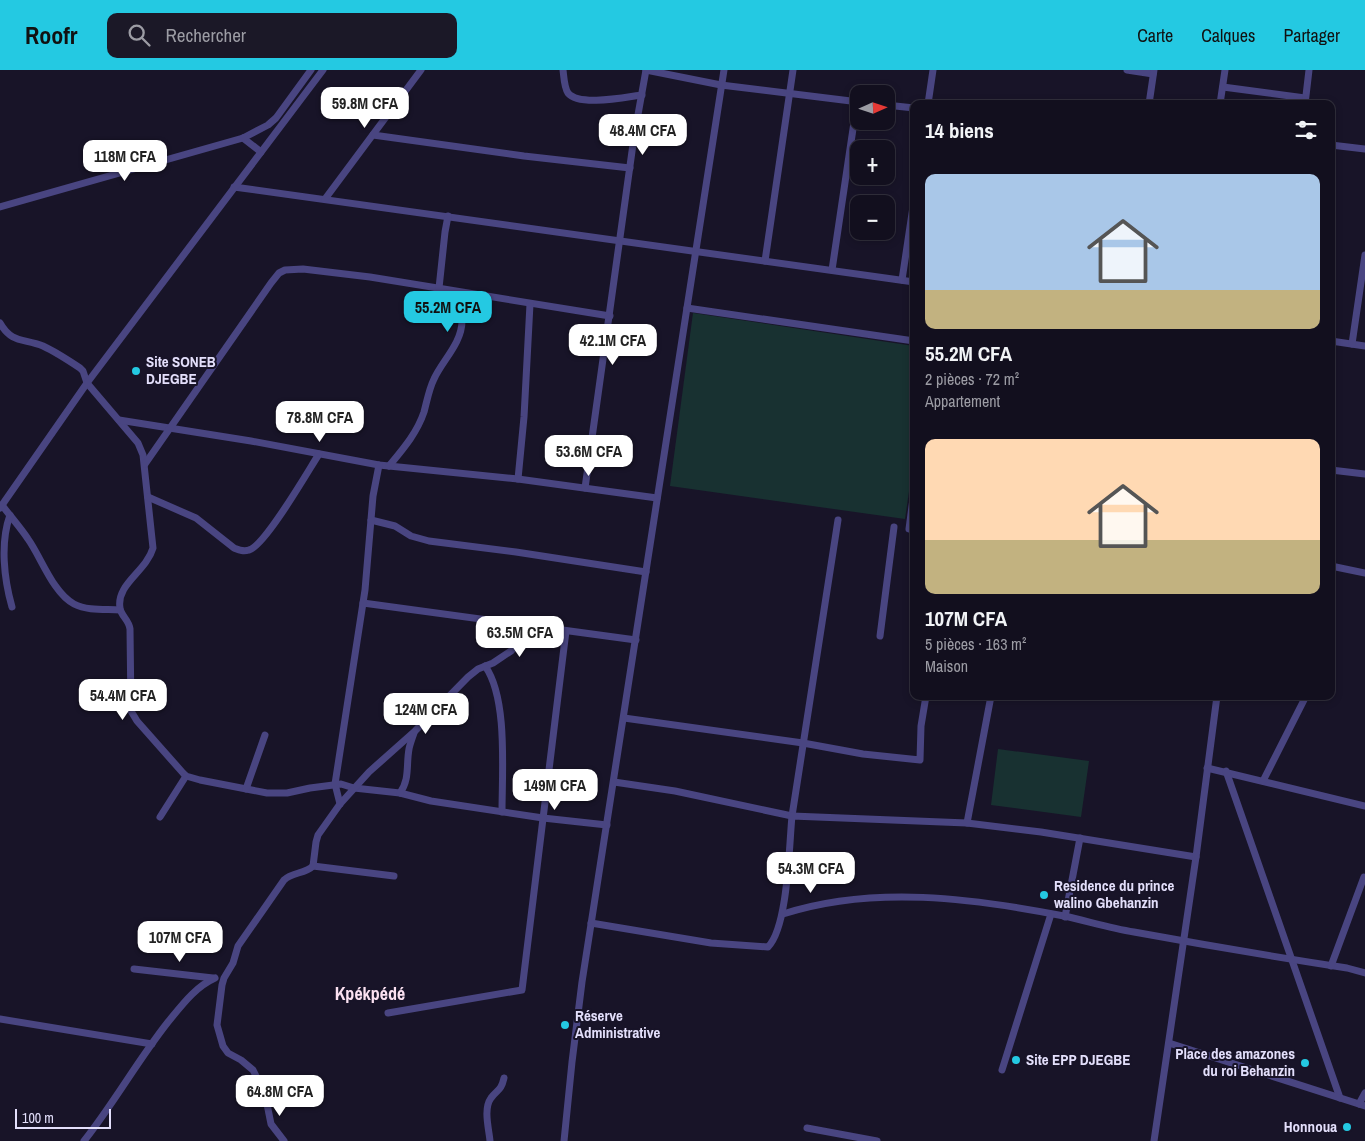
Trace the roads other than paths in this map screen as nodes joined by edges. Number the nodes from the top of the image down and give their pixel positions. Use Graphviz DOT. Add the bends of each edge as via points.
graph roads {
  1 [pos="311,70"];
  2 [pos="323,70"];
  3 [pos="420,70"];
  4 [pos="563,70"];
  5 [pos="646,70"];
  6 [pos="724,70"];
  7 [pos="793,70"];
  8 [pos="934,70"];
  9 [pos="1127,70"];
  10 [pos="1225,70"];
  11 [pos="1309,70"];
  12 [pos="1154,72"];
  13 [pos="721,85"];
  14 [pos="1222,87"];
  15 [pos="790,94"];
  16 [pos="642,95"];
  17 [pos="929,100"];
  18 [pos="1150,100"];
  19 [pos="1220,100"];
  20 [pos="1299,100"];
  21 [pos="1305,100"];
  22 [pos="850,101"];
  23 [pos="895,106"];
  24 [pos="910,108"];
  25 [pos="854,130"];
  26 [pos="373,135"];
  27 [pos="244,138"];
  28 [pos="1335,145"];
  29 [pos="1365,149"];
  30 [pos="261,152"];
  31 [pos="630,168"];
  32 [pos="234,187"];
  33 [pos="325,199"];
  34 [pos="0,207"];
  35 [pos="448,216"];
  36 [pos="910,227"];
  37 [pos="620,240"];
  38 [pos="696,251"];
  39 [pos="1365,255"];
  40 [pos="765,261"];
  41 [pos="832,270"];
  42 [pos="902,280"];
  43 [pos="910,281"];
  44 [pos="439,288"];
  45 [pos="530,304"];
  46 [pos="687,308"];
  47 [pos="610,316"];
  48 [pos="0,323"];
  49 [pos="910,340"];
  50 [pos="1335,342"];
  51 [pos="1352,344"];
  52 [pos="1365,346"];
  53 [pos="87,383"];
  54 [pos="119,420"];
  55 [pos="171,428"];
  56 [pos="319,454"];
  57 [pos="145,464"];
  58 [pos="379,465"];
  59 [pos="389,466"];
  60 [pos="1335,470"];
  61 [pos="1365,474"];
  62 [pos="518,479"];
  63 [pos="585,488"];
  64 [pos="148,497"];
  65 [pos="657,498"];
  66 [pos="1,506"];
  67 [pos="10,515"];
  68 [pos="371,520"];
  69 [pos="838,520"];
  70 [pos="910,521"];
  71 [pos="894,528"];
  72 [pos="909,529"];
  73 [pos="1335,567"];
  74 [pos="646,572"];
  75 [pos="1365,573"];
  76 [pos="363,603"];
  77 [pos="12,607"];
  78 [pos="120,610"];
  79 [pos="530,624"];
  80 [pos="566,631"];
  81 [pos="880,636"];
  82 [pos="636,640"];
  83 [pos="486,666"];
  84 [pos="925,700"];
  85 [pos="990,700"];
  86 [pos="1216,700"];
  87 [pos="1304,700"];
  88 [pos="624,718"];
  89 [pos="415,731"];
  90 [pos="265,735"];
  91 [pos="804,743"];
  92 [pos="1207,768"];
  93 [pos="1226,771"];
  94 [pos="186,776"];
  95 [pos="1263,780"];
  96 [pos="614,782"];
  97 [pos="336,784"];
  98 [pos="354,788"];
  99 [pos="246,789"];
  100 [pos="400,793"];
  101 [pos="340,804"];
  102 [pos="1365,806"];
  103 [pos="502,812"];
  104 [pos="792,816"];
  105 [pos="160,817"];
  106 [pos="543,818"];
  107 [pos="967,823"];
  108 [pos="607,826"];
  109 [pos="1080,838"];
  110 [pos="1196,857"];
  111 [pos="313,866"];
  112 [pos="394,876"];
  113 [pos="1364,877"];
  114 [pos="783,914"];
  115 [pos="1051,914"];
  116 [pos="1065,917"];
  117 [pos="592,923"];
  118 [pos="1184,940"];
  119 [pos="1291,959"];
  120 [pos="1332,966"];
  121 [pos="134,969"];
  122 [pos="1365,973"];
  123 [pos="215,978"];
  124 [pos="224,978"];
  125 [pos="388,1013"];
  126 [pos="0,1019"];
  127 [pos="1169,1043"];
  128 [pos="152,1044"];
  129 [pos="1002,1070"];
  130 [pos="504,1078"];
  131 [pos="1365,1093"];
  132 [pos="1340,1098"];
  133 [pos="1362,1105"];
  134 [pos="807,1128"];
  135 [pos="84,1141"];
  136 [pos="284,1141"];
  137 [pos="490,1141"];
  138 [pos="564,1141"];
  139 [pos="877,1141"];
  140 [pos="1154,1141"];
  1 -- 27 [label="street" via="276,118"];
  2 -- 30 [label="street"];
  3 -- 26 [label="street"];
  4 -- 16 [label="street" via="564,84 574,98 603,100"];
  5 -- 13 [label="street"];
  5 -- 16 [label="street"];
  6 -- 13 [label="street"];
  7 -- 15 [label="street"];
  8 -- 17 [label="street"];
  9 -- 12 [label="street"];
  10 -- 14 [label="street"];
  11 -- 21 [label="street"];
  12 -- 18 [label="street"];
  13 -- 15 [label="street"];
  13 -- 38 [label="street"];
  14 -- 19 [label="street"];
  14 -- 20 [label="street"];
  15 -- 22 [label="street"];
  15 -- 40 [label="street"];
  16 -- 31 [label="street"];
  23 -- 24 [label="street"];
  25 -- 41 [label="street"];
  26 -- 31 [label="street"];
  26 -- 33 [label="street"];
  27 -- 30 [label="street"];
  27 -- 34 [label="street"];
  28 -- 29 [label="street"];
  30 -- 32 [label="street"];
  31 -- 37 [label="street"];
  32 -- 33 [label="street"];
  32 -- 53 [label="street"];
  33 -- 35 [label="street"];
  35 -- 37 [label="street"];
  35 -- 44 [label="street"];
  36 -- 42 [label="street"];
  37 -- 38 [label="street"];
  37 -- 47 [label="street"];
  38 -- 40 [label="street"];
  38 -- 46 [label="street"];
  39 -- 51 [label="street"];
  40 -- 41 [label="street"];
  41 -- 42 [label="street"];
  42 -- 43 [label="street"];
  44 -- 45 [label="street"];
  44 -- 55 [label="street" via="303,269 279,273"];
  44 -- 59 [label="street" via="460,309 461,330 433,380 419,425"];
  45 -- 47 [label="street"];
  45 -- 62 [label="street"];
  46 -- 49 [label="street"];
  46 -- 65 [label="street"];
  47 -- 63 [label="street"];
  48 -- 53 [label="street" via="16,339 44,346 80,368"];
  50 -- 51 [label="street"];
  51 -- 52 [label="street"];
  53 -- 54 [label="street"];
  53 -- 66 [label="street"];
  54 -- 55 [label="street"];
  54 -- 57 [label="street" via="138,443"];
  55 -- 56 [label="street"];
  55 -- 57 [label="street"];
  56 -- 58 [label="street"];
  56 -- 64 [label="street" via="280,514 250,550 234,548 196,518"];
  57 -- 64 [label="street"];
  58 -- 59 [label="street"];
  58 -- 68 [label="street"];
  59 -- 62 [label="street"];
  60 -- 61 [label="street"];
  62 -- 63 [label="street"];
  63 -- 65 [label="street"];
  64 -- 78 [label="street" via="153,548 147,562 123,590"];
  65 -- 74 [label="street"];
  66 -- 67 [label="street"];
  67 -- 77 [label="street" via="5,530 4,560"];
  67 -- 78 [label="street" via="54,582 73,604"];
  68 -- 74 [label="street" via="395,526 429,542"];
  68 -- 76 [label="street"];
  69 -- 91 [label="street"];
  70 -- 72 [label="street"];
  71 -- 81 [label="street"];
  73 -- 75 [label="street"];
  74 -- 82 [label="street"];
  76 -- 79 [label="street"];
  76 -- 97 [label="street"];
  78 -- 94 [label="street" via="130,629 132,714"];
  79 -- 80 [label="street"];
  79 -- 83 [label="street" via="511,651"];
  80 -- 82 [label="street"];
  80 -- 106 [label="street"];
  82 -- 88 [label="street"];
  83 -- 89 [label="street" via="468,677"];
  83 -- 103 [label="street" via="499,704"];
  84 -- 91 [label="street" via="920,760"];
  85 -- 107 [label="street"];
  86 -- 92 [label="street"];
  87 -- 95 [label="street"];
  88 -- 91 [label="street"];
  88 -- 96 [label="street"];
  89 -- 98 [label="street"];
  89 -- 100 [label="street" via="409,747 407,778"];
  90 -- 99 [label="street"];
  91 -- 104 [label="street"];
  92 -- 93 [label="street"];
  92 -- 110 [label="street"];
  93 -- 95 [label="street"];
  93 -- 119 [label="street"];
  94 -- 99 [label="street"];
  94 -- 105 [label="street"];
  95 -- 102 [label="street"];
  96 -- 104 [label="street" via="675,791"];
  96 -- 108 [label="street"];
  97 -- 98 [label="street"];
  97 -- 99 [label="street" via="275,794"];
  97 -- 101 [label="street"];
  98 -- 100 [label="street"];
  98 -- 101 [label="street"];
  100 -- 103 [label="street"];
  101 -- 111 [label="street" via="318,835"];
  103 -- 106 [label="street"];
  104 -- 107 [label="street"];
  104 -- 114 [label="street"];
  106 -- 108 [label="street"];
  106 -- 125 [label="street" via="522,990"];
  107 -- 109 [label="street"];
  108 -- 117 [label="street"];
  109 -- 110 [label="street"];
  109 -- 116 [label="street"];
  110 -- 118 [label="street"];
  111 -- 112 [label="street"];
  111 -- 124 [label="street" via="284,880 242,939"];
  113 -- 120 [label="street"];
  114 -- 115 [label="street" via="845,899 887,897 934,898"];
  114 -- 117 [label="street" via="773,941 765,948 711,944"];
  115 -- 116 [label="street"];
  115 -- 129 [label="street"];
  116 -- 118 [label="street"];
  117 -- 138 [label="street"];
  118 -- 119 [label="street"];
  118 -- 127 [label="street"];
  119 -- 120 [label="street"];
  119 -- 132 [label="street"];
  120 -- 122 [label="street"];
  121 -- 123 [label="street"];
  123 -- 124 [label="street"];
  123 -- 128 [label="street" via="192,993"];
  124 -- 136 [label="street" via="218,1012 221,1041 228,1053 252,1070 265,1094 271,1124"];
  126 -- 128 [label="street"];
  127 -- 132 [label="street"];
  127 -- 140 [label="street"];
  128 -- 135 [label="street"];
  130 -- 137 [label="street" via="502,1087 488,1105"];
  131 -- 133 [label="street"];
  132 -- 133 [label="street"];
  134 -- 139 [label="street"];
}
